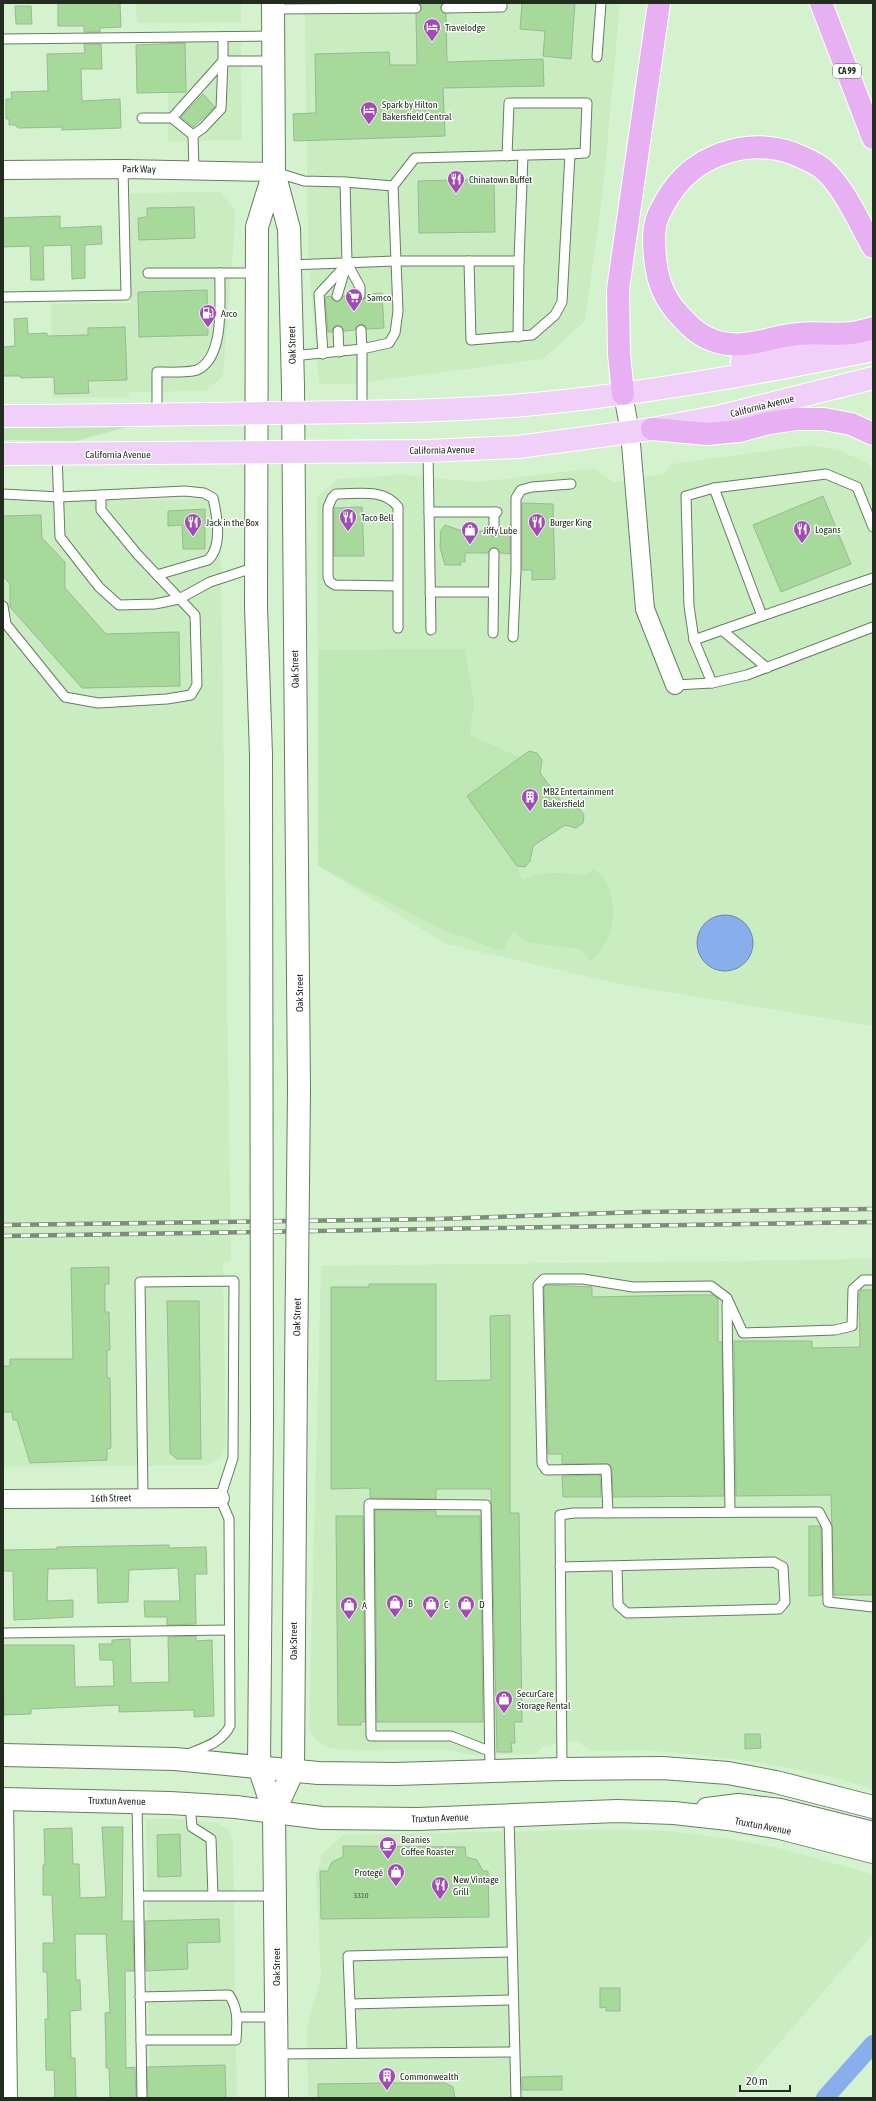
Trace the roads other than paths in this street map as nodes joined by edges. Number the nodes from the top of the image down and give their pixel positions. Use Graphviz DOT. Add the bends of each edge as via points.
graph roads {
  1 [pos="502,3"];
  2 [pos="601,3"];
  3 [pos="660,3"];
  4 [pos="821,3"];
  5 [pos="273,6"];
  6 [pos="416,8"];
  7 [pos="446,8"];
  8 [pos="274,36"];
  9 [pos="223,37"];
  10 [pos="3,39"];
  11 [pos="597,57"];
  12 [pos="223,61"];
  13 [pos="274,61"];
  14 [pos="142,118"];
  15 [pos="172,118"];
  16 [pos="193,135"];
  17 [pos="873,138"];
  18 [pos="570,154"];
  19 [pos="523,155"];
  20 [pos="507,156"];
  21 [pos="123,169"];
  22 [pos="3,170"];
  23 [pos="194,170"];
  24 [pos="274,172"];
  25 [pos="345,182"];
  26 [pos="393,186"];
  27 [pos="873,247"];
  28 [pos="395,261"];
  29 [pos="469,261"];
  30 [pos="519,261"];
  31 [pos="347,263"];
  32 [pos="290,266"];
  33 [pos="148,273"];
  34 [pos="220,273"];
  35 [pos="256,273"];
  36 [pos="360,295"];
  37 [pos="337,296"];
  38 [pos="3,297"];
  39 [pos="361,330"];
  40 [pos="863,330"];
  41 [pos="338,331"];
  42 [pos="518,337"];
  43 [pos="362,349"];
  44 [pos="873,350"];
  45 [pos="339,352"];
  46 [pos="323,354"];
  47 [pos="292,356"];
  48 [pos="873,378"];
  49 [pos="686,385"];
  50 [pos="623,394"];
  51 [pos="362,412"];
  52 [pos="256,413"];
  53 [pos="293,413"];
  54 [pos="157,415"];
  55 [pos="3,416"];
  56 [pos="652,429"];
  57 [pos="630,432"];
  58 [pos="873,434"];
  59 [pos="428,451"];
  60 [pos="256,453"];
  61 [pos="294,453"];
  62 [pos="3,454"];
  63 [pos="57,454"];
  64 [pos="571,484"];
  65 [pos="714,488"];
  66 [pos="3,494"];
  67 [pos="101,495"];
  68 [pos="60,497"];
  69 [pos="429,512"];
  70 [pos="873,527"];
  71 [pos="494,531"];
  72 [pos="494,553"];
  73 [pos="256,567"];
  74 [pos="157,575"];
  75 [pos="873,578"];
  76 [pos="398,586"];
  77 [pos="430,592"];
  78 [pos="493,592"];
  79 [pos="179,599"];
  80 [pos="3,606"];
  81 [pos="762,616"];
  82 [pos="873,627"];
  83 [pos="398,628"];
  84 [pos="431,630"];
  85 [pos="722,630"];
  86 [pos="493,633"];
  87 [pos="512,637"];
  88 [pos="694,640"];
  89 [pos="767,668"];
  90 [pos="712,683"];
  91 [pos="675,685"];
  92 [pos="873,1280"];
  93 [pos="727,1298"];
  94 [pos="143,1497"];
  95 [pos="220,1498"];
  96 [pos="3,1499"];
  97 [pos="730,1512"];
  98 [pos="608,1513"];
  99 [pos="617,1566"];
  100 [pos="560,1567"];
  101 [pos="873,1607"];
  102 [pos="229,1630"];
  103 [pos="3,1633"];
  104 [pos="3,1755"];
  105 [pos="176,1759"];
  106 [pos="490,1761"];
  107 [pos="259,1767"];
  108 [pos="562,1769"];
  109 [pos="293,1771"];
  110 [pos="3,1799"];
  111 [pos="137,1801"];
  112 [pos="190,1804"];
  113 [pos="873,1807"];
  114 [pos="274,1812"];
  115 [pos="674,1813"];
  116 [pos="509,1815"];
  117 [pos="873,1833"];
  118 [pos="873,1852"];
  119 [pos="139,1896"];
  120 [pos="213,1896"];
  121 [pos="275,1896"];
  122 [pos="512,1952"];
  123 [pos="140,1997"];
  124 [pos="513,2000"];
  125 [pos="350,2004"];
  126 [pos="237,2017"];
  127 [pos="276,2017"];
  128 [pos="141,2040"];
  129 [pos="514,2052"];
  130 [pos="352,2053"];
  131 [pos="276,2054"];
  132 [pos="8,2098"];
  133 [pos="142,2098"];
  134 [pos="277,2098"];
  135 [pos="516,2098"];
  1 -- 7 [label="lane" via="502,7"];
  2 -- 11 [label="lane"];
  3 -- 50 [label="highway" via="618,289 619,354"];
  4 -- 17 [label="highway, CA 99"];
  5 -- 6 [label="lane"];
  5 -- 8 [label="main road, Oak Street"];
  8 -- 9 [label="lane"];
  8 -- 13 [label="main road, Oak Street"];
  9 -- 10 [label="lane"];
  9 -- 12 [label="lane"];
  12 -- 13 [label="lane"];
  12 -- 15 [label="lane"];
  12 -- 16 [label="lane" via="221,109"];
  13 -- 24 [label="main road, Oak Street"];
  14 -- 15 [label="lane"];
  15 -- 16 [label="lane"];
  16 -- 23 [label="lane"];
  18 -- 19 [label="lane"];
  18 -- 20 [label="lane" via="585,153 587,103 509,103"];
  18 -- 42 [label="lane" via="562,302 555,315 532,336"];
  19 -- 20 [label="lane"];
  19 -- 30 [label="lane"];
  20 -- 26 [label="lane" via="415,158"];
  21 -- 22 [label="street, Park Way"];
  21 -- 23 [label="street, Park Way"];
  21 -- 38 [label="lane" via="126,295"];
  23 -- 24 [label="street, Park Way"];
  24 -- 25 [label="lane" via="304,181"];
  24 -- 32 [label="main road, Oak Street" via="289,229"];
  24 -- 35 [label="main road, Oak Street" via="257,227"];
  25 -- 26 [label="lane"];
  25 -- 31 [label="lane"];
  26 -- 28 [label="lane"];
  27 -- 40 [label="highway" via="846,198 822,168 803,157 782,150 763,148 742,148 705,160 674,188 654,227 656,267 662,291 691,329 706,337 718,342 748,344 792,334"];
  28 -- 29 [label="lane"];
  28 -- 31 [label="lane"];
  28 -- 43 [label="lane" via="398,311 395,333 389,343"];
  29 -- 30 [label="lane"];
  29 -- 42 [label="lane" via="471,340"];
  30 -- 42 [label="lane"];
  31 -- 32 [label="lane"];
  31 -- 36 [label="lane" via="360,287"];
  31 -- 37 [label="lane"];
  31 -- 46 [label="lane" via="320,294"];
  32 -- 47 [label="main road, Oak Street"];
  33 -- 34 [label="lane"];
  34 -- 35 [label="lane"];
  34 -- 54 [label="lane" via="218,341 210,360 197,370 157,372"];
  35 -- 52 [label="main road, Oak Street"];
  39 -- 43 [label="lane"];
  40 -- 49 [label="main road" via="724,365"];
  41 -- 45 [label="lane"];
  43 -- 45 [label="lane"];
  43 -- 51 [label="lane"];
  44 -- 49 [label="main road"];
  45 -- 46 [label="lane"];
  46 -- 47 [label="lane"];
  47 -- 53 [label="main road, Oak Street"];
  48 -- 56 [label="main road, California Avenue" via="722,416"];
  49 -- 50 [label="main road"];
  50 -- 51 [label="main road" via="489,408"];
  50 -- 57 [label="street"];
  51 -- 53 [label="main road"];
  52 -- 53 [label="main road"];
  52 -- 54 [label="main road"];
  52 -- 60 [label="main road, Oak Street"];
  53 -- 61 [label="main road, Oak Street"];
  54 -- 55 [label="main road"];
  56 -- 57 [label="main road, California Avenue"];
  56 -- 58 [label="highway" via="707,434 739,431 796,419 824,419 850,424"];
  57 -- 59 [label="main road, California Avenue" via="518,447"];
  57 -- 91 [label="street" via="645,610"];
  59 -- 61 [label="main road, California Avenue"];
  59 -- 69 [label="lane"];
  60 -- 61 [label="main road, California Avenue"];
  60 -- 63 [label="main road, California Avenue"];
  60 -- 73 [label="main road, Oak Street"];
  61 -- 109 [label="main road, Oak Street, bridge" via="299,1098"];
  62 -- 63 [label="main road, California Avenue"];
  63 -- 68 [label="lane"];
  64 -- 87 [label="lane" via="532,487 521,490 516,498 516,571"];
  65 -- 70 [label="lane" via="826,474 857,487"];
  65 -- 81 [label="lane"];
  65 -- 88 [label="lane" via="686,496 689,606"];
  66 -- 68 [label="lane"];
  67 -- 68 [label="lane"];
  67 -- 74 [label="lane" via="101,510"];
  67 -- 74 [label="lane" via="185,491 204,492 213,498 217,515 214,554 208,560"];
  68 -- 79 [label="lane" via="60,537 100,587 119,605 155,604"];
  69 -- 71 [label="lane" via="495,512"];
  69 -- 77 [label="lane"];
  72 -- 78 [label="lane"];
  73 -- 79 [label="lane" via="210,582"];
  73 -- 107 [label="main road, Oak Street, bridge" via="261,756"];
  74 -- 79 [label="lane"];
  75 -- 81 [label="lane"];
  76 -- 76 [label="lane" via="398,506 382,494 336,494 328,507 330,582 335,585"];
  76 -- 83 [label="lane"];
  77 -- 78 [label="lane"];
  77 -- 84 [label="lane"];
  78 -- 86 [label="lane"];
  79 -- 80 [label="lane" via="195,615 197,685 191,695 167,699 98,702 65,697 6,624"];
  81 -- 85 [label="lane"];
  82 -- 89 [label="lane"];
  85 -- 88 [label="lane"];
  85 -- 89 [label="lane"];
  88 -- 90 [label="lane"];
  89 -- 90 [label="lane"];
  90 -- 91 [label="lane"];
  92 -- 93 [label="lane" via="863,1280 853,1289 852,1326 835,1330 743,1333"];
  93 -- 97 [label="lane"];
  93 -- 98 [label="lane" via="711,1286 633,1288 583,1278 544,1279 538,1285 542,1464 546,1470 606,1469"];
  94 -- 95 [label="street, 16th Street"];
  94 -- 95 [label="lane" via="140,1282 234,1281 233,1458"];
  94 -- 96 [label="street, 16th Street"];
  95 -- 102 [label="lane" via="229,1519"];
  97 -- 98 [label="lane"];
  97 -- 101 [label="lane" via="819,1512 827,1527 828,1602"];
  98 -- 100 [label="lane" via="560,1515"];
  99 -- 99 [label="lane" via="774,1562 783,1567 786,1602 779,1609 627,1613 618,1605"];
  99 -- 100 [label="lane"];
  100 -- 108 [label="lane"];
  102 -- 103 [label="lane"];
  102 -- 105 [label="lane" via="230,1726 216,1743"];
  104 -- 105 [label="main road"];
  105 -- 107 [label="main road"];
  106 -- 106 [label="lane" via="486,1506 369,1504 371,1736 451,1736"];
  106 -- 108 [label="main road"];
  106 -- 109 [label="main road" via="395,1774"];
  107 -- 109 [label="main road"];
  107 -- 114 [label="main road, Oak Street"];
  108 -- 113 [label="main road" via="662,1768 728,1773 825,1793"];
  109 -- 114 [label="main road, Oak Street"];
  110 -- 111 [label="main road, Truxtun Avenue"];
  110 -- 132 [label="street"];
  111 -- 112 [label="main road, Truxtun Avenue"];
  111 -- 119 [label="lane"];
  112 -- 114 [label="main road, Truxtun Avenue"];
  112 -- 120 [label="lane" via="192,1827 211,1839"];
  114 -- 116 [label="main road, Truxtun Avenue" via="329,1818 418,1819"];
  114 -- 121 [label="main road, Oak Street"];
  115 -- 116 [label="main road, Truxtun Avenue" via="617,1811"];
  115 -- 117 [label="main road" via="738,1804 780,1810"];
  115 -- 118 [label="main road, Truxtun Avenue" via="780,1828"];
  116 -- 122 [label="lane"];
  119 -- 120 [label="lane"];
  119 -- 123 [label="lane"];
  120 -- 121 [label="lane"];
  121 -- 127 [label="main road, Oak Street"];
  122 -- 124 [label="lane"];
  122 -- 125 [label="lane" via="348,1956"];
  123 -- 126 [label="lane" via="229,1995 235,2004"];
  123 -- 128 [label="lane"];
  124 -- 125 [label="lane"];
  124 -- 129 [label="lane"];
  125 -- 130 [label="lane"];
  126 -- 127 [label="lane"];
  126 -- 128 [label="lane" via="236,2040"];
  127 -- 131 [label="main road, Oak Street"];
  128 -- 133 [label="lane"];
  129 -- 130 [label="lane"];
  129 -- 135 [label="lane"];
  130 -- 131 [label="lane"];
  131 -- 134 [label="main road, Oak Street"];
}
